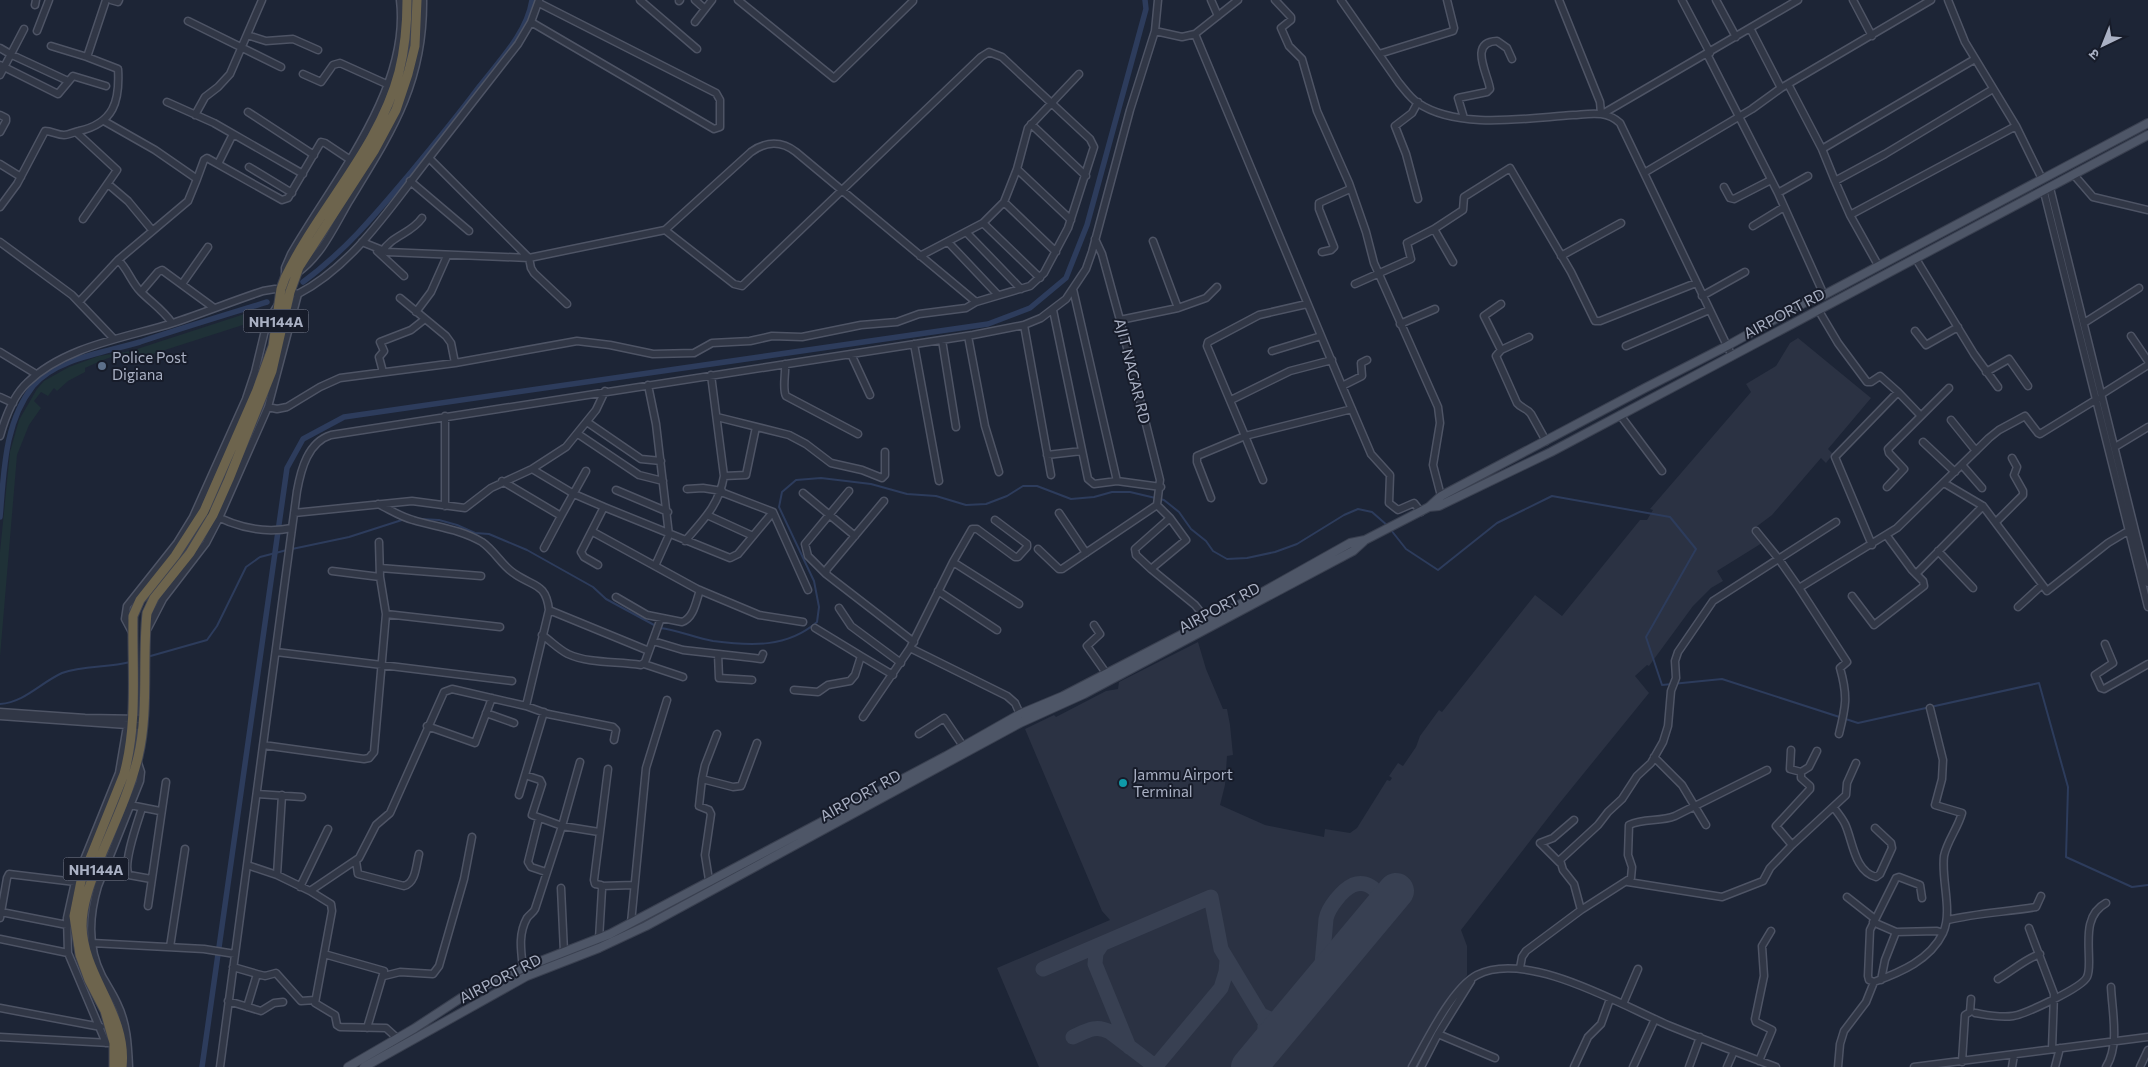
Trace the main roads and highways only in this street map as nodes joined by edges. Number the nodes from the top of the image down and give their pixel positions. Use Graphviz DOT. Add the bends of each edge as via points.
graph roads {
  1 [pos="406,0"];
  2 [pos="417,0"];
  3 [pos="2148,124"];
  4 [pos="2148,135"];
  5 [pos="290,291"];
  6 [pos="1429,508"];
  7 [pos="209,513"];
  8 [pos="1368,538"];
  9 [pos="135,723"];
  10 [pos="114,1067"];
  11 [pos="122,1067"];
  12 [pos="348,1067"];
  13 [pos="364,1067"];
  1 -- 5 [label="highway, NH144A" via="405,36 376,127 346,170 285,278"];
  2 -- 5 [label="highway, NH144A" via="413,52 396,110 378,145 297,273"];
  3 -- 6 [label="main road" via="1441,496"];
  4 -- 6 [label="main road, AIRPORT RD" via="1552,452"];
  5 -- 7 [label="highway, NH144A" via="272,371 249,432"];
  5 -- 7 [label="highway, NH144A" via="279,304 272,346"];
  6 -- 8 [label="main road"];
  7 -- 9 [label="highway, NH144A" via="190,553 149,606 144,669"];
  7 -- 9 [label="highway, NH144A" via="140,600 133,616"];
  8 -- 12 [label="main road" via="1350,543 1252,598 1062,696 1020,714 599,939 467,994"];
  8 -- 13 [label="main road, AIRPORT RD" via="1354,551 1084,694 1020,723 655,921 599,948 527,976"];
  9 -- 10 [label="highway, NH144A" via="124,774 80,881 74,916 80,956 105,1011"];
  9 -- 11 [label="highway, NH144A" via="140,745 137,760 90,884 82,927 89,960 121,1036"];
}
